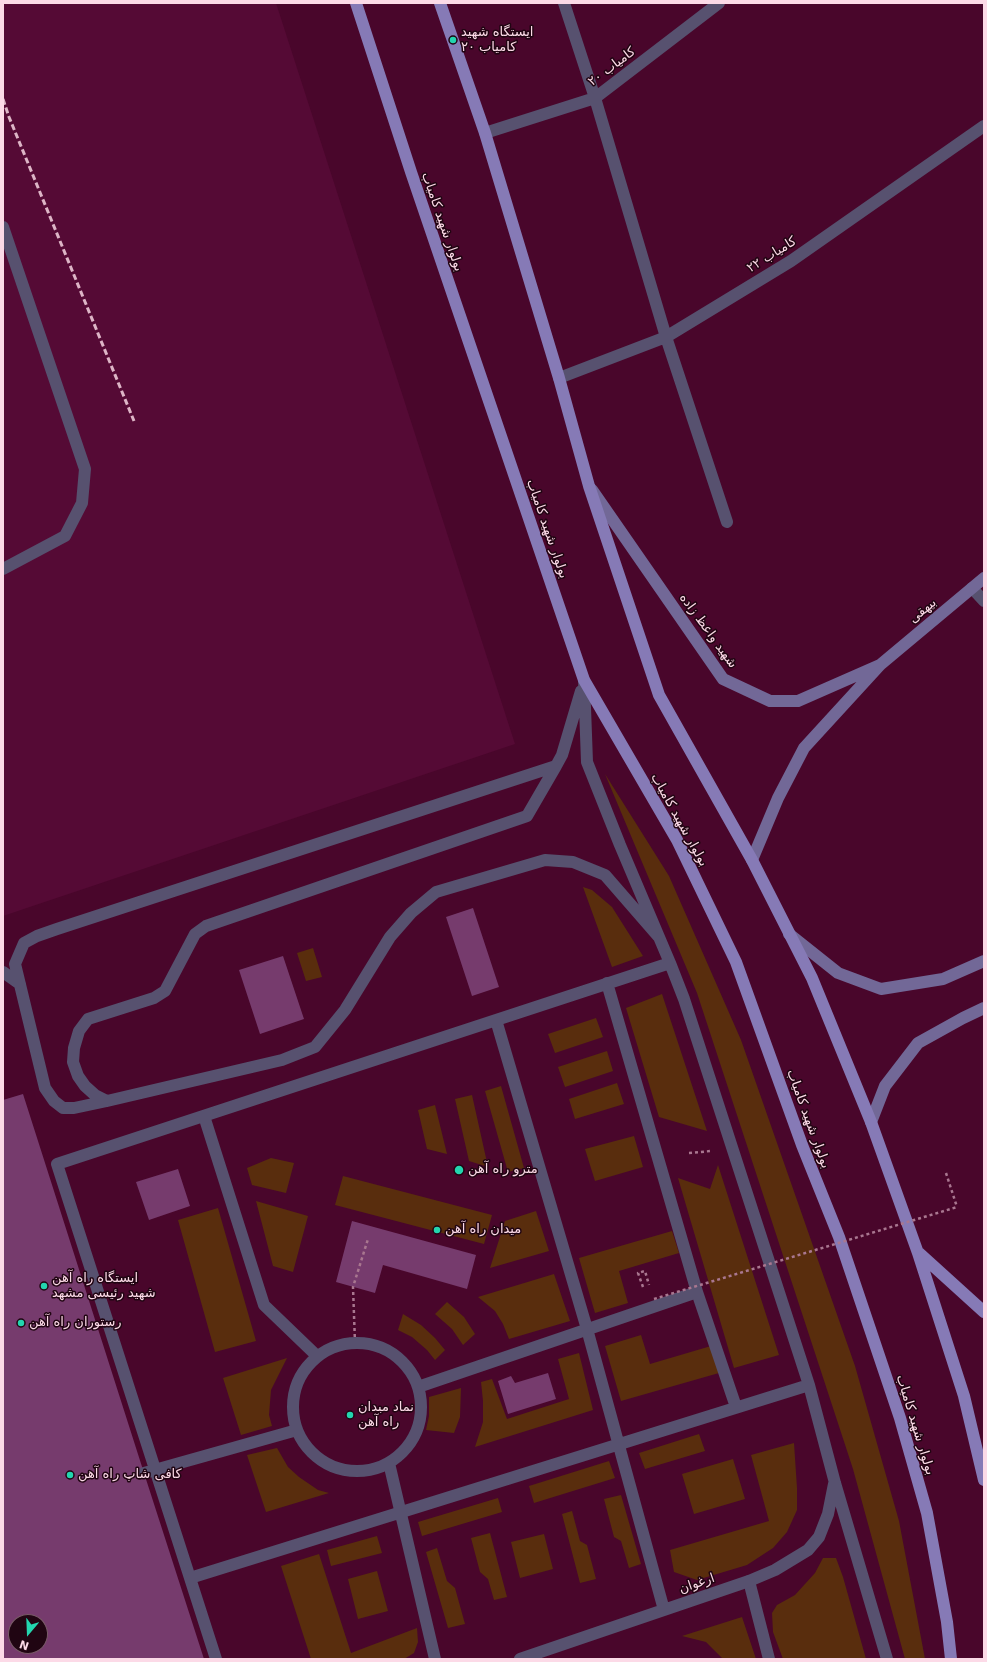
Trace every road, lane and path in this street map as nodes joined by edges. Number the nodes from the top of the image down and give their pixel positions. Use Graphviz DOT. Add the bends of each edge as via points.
graph roads {
  1 [pos="356,3"];
  2 [pos="440,3"];
  3 [pos="564,3"];
  4 [pos="719,3"];
  5 [pos="595,98"];
  6 [pos="984,126"];
  7 [pos="485,133"];
  8 [pos="3,227"];
  9 [pos="666,337"];
  10 [pos="559,378"];
  11 [pos="590,486"];
  12 [pos="727,522"];
  13 [pos="3,569"];
  14 [pos="984,578"];
  15 [pos="972,588"];
  16 [pos="984,601"];
  17 [pos="880,665"];
  18 [pos="584,680"];
  19 [pos="556,766"];
  20 [pos="752,860"];
  21 [pos="790,934"];
  22 [pos="658,936"];
  23 [pos="984,961"];
  24 [pos="670,963"];
  25 [pos="3,972"];
  26 [pos="20,984"];
  27 [pos="607,984"];
  28 [pos="984,1008"];
  29 [pos="496,1020"];
  30 [pos="106,1101"];
  31 [pos="204,1116"];
  32 [pos="871,1122"];
  33 [pos="946,1173"];
  34 [pos="368,1239"];
  35 [pos="918,1252"];
  36 [pos="645,1271"];
  37 [pos="649,1284"];
  38 [pos="698,1292"];
  39 [pos="654,1299"];
  40 [pos="984,1312"];
  41 [pos="587,1329"];
  42 [pos="356,1343"];
  43 [pos="318,1356"];
  44 [pos="808,1384"];
  45 [pos="418,1387"];
  46 [pos="736,1407"];
  47 [pos="297,1430"];
  48 [pos="618,1444"];
  49 [pos="389,1463"];
  50 [pos="150,1471"];
  51 [pos="984,1480"];
  52 [pos="835,1483"];
  53 [pos="400,1512"];
  54 [pos="190,1578"];
  55 [pos="749,1582"];
  56 [pos="664,1610"];
  57 [pos="216,1659"];
  58 [pos="435,1659"];
  59 [pos="520,1659"];
  60 [pos="769,1659"];
  61 [pos="888,1659"];
  62 [pos="952,1659"];
  1 -- 18 [label="main road, بولوار شهید کامیاب" via="410,172"];
  2 -- 7 [label="main road"];
  3 -- 5 [label="street"];
  4 -- 5 [label="street, کامیاب ۲۰"];
  5 -- 7 [label="street, کامیاب ۲۰"];
  5 -- 9 [label="street"];
  6 -- 9 [label="street, کامیاب ۲۲" via="791,261"];
  7 -- 10 [label="main road"];
  8 -- 13 [label="street" via="85,468 82,503 65,536"];
  9 -- 10 [label="street, کامیاب ۲۲"];
  9 -- 12 [label="street"];
  10 -- 11 [label="main road"];
  11 -- 17 [label="street, شهید واعظ زاده" via="723,679 770,701 798,700"];
  11 -- 20 [label="main road" via="659,695"];
  14 -- 15 [label="street, بیهقی"];
  15 -- 16 [label="street"];
  15 -- 17 [label="street, بیهقی"];
  17 -- 20 [label="street" via="804,748 778,798"];
  18 -- 19 [label="street" via="562,755"];
  18 -- 22 [label="street" via="587,762"];
  18 -- 62 [label="main road, بولوار شهید کامیاب" via="677,840 736,962 802,1145 839,1237 900,1418 927,1513"];
  19 -- 26 [label="street" via="37,936 24,943 16,964"];
  19 -- 30 [label="street" via="527,816 206,926 195,934 165,991 154,998 88,1019 79,1031 73,1062 78,1076 95,1095"];
  20 -- 21 [label="main road"];
  21 -- 23 [label="street" via="838,973 881,989 943,979"];
  21 -- 32 [label="main road" via="812,978"];
  22 -- 24 [label="street"];
  22 -- 30 [label="street" via="604,875 573,862 545,860 436,892 411,913 390,937 345,1010 315,1047 282,1060"];
  24 -- 27 [label="street"];
  24 -- 44 [label="street" via="731,1141"];
  25 -- 26 [label="street"];
  26 -- 30 [label="street" via="45,1088 54,1101 63,1108"];
  27 -- 29 [label="street"];
  27 -- 38 [label="street"];
  28 -- 32 [label="street" via="918,1043 885,1086"];
  29 -- 31 [label="street"];
  29 -- 41 [label="street"];
  31 -- 43 [label="street" via="264,1306"];
  31 -- 50 [label="street" via="57,1164"];
  32 -- 35 [label="main road"];
  33 -- 39 [label="path, bridge" via="957,1207"];
  34 -- 42 [label="path" via="353,1287"];
  35 -- 40 [label="main road"];
  35 -- 51 [label="main road" via="964,1396"];
  36 -- 37 [label="path"];
  38 -- 41 [label="street"];
  38 -- 46 [label="street"];
  41 -- 45 [label="street"];
  41 -- 48 [label="street"];
  42 -- 43 [label="street" via="335,1347"];
  42 -- 45 [label="street" via="376,1346 394,1355 409,1369"];
  43 -- 47 [label="street" via="304,1372 295,1390 293,1410"];
  44 -- 46 [label="street"];
  44 -- 52 [label="street"];
  45 -- 49 [label="street" via="422,1408 417,1430 406,1449"];
  46 -- 48 [label="street"];
  47 -- 49 [label="street" via="315,1454 326,1463 347,1471 369,1470"];
  47 -- 50 [label="street"];
  48 -- 53 [label="street"];
  48 -- 56 [label="street"];
  49 -- 53 [label="street"];
  50 -- 54 [label="street"];
  52 -- 55 [label="street, ارغوان" via="828,1514 819,1537 808,1550"];
  52 -- 61 [label="street"];
  53 -- 54 [label="street"];
  53 -- 58 [label="street"];
  54 -- 57 [label="street"];
  55 -- 56 [label="street, ارغوان"];
  55 -- 60 [label="street"];
  56 -- 59 [label="street, ارغوان"];
}
